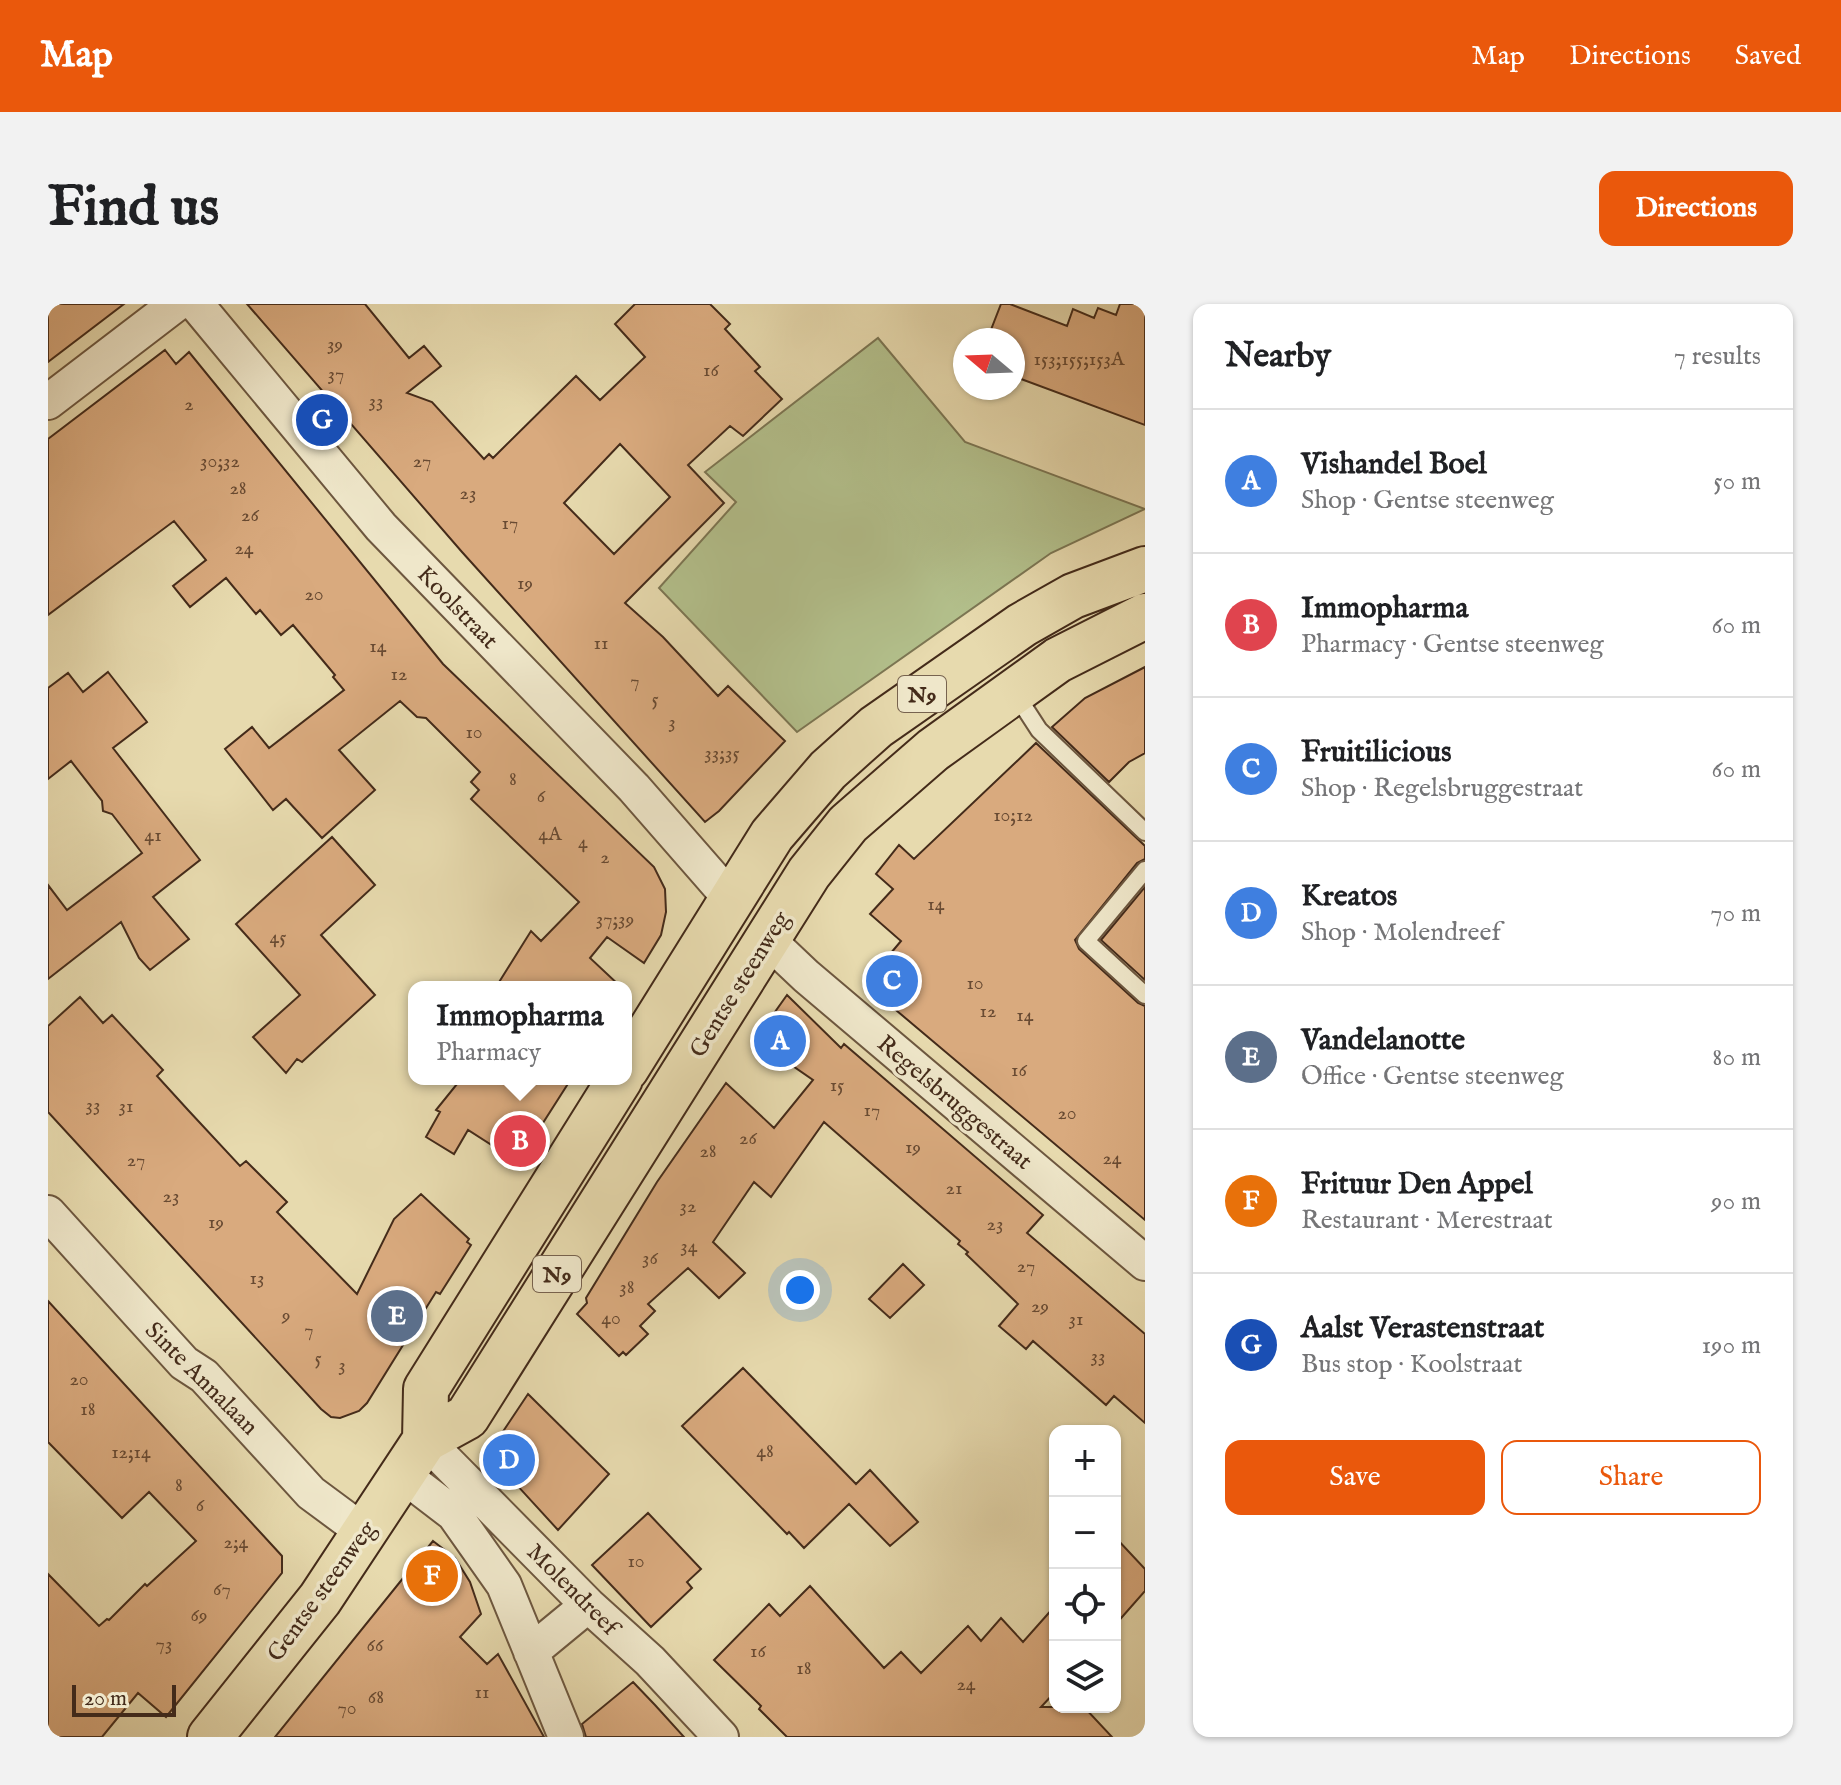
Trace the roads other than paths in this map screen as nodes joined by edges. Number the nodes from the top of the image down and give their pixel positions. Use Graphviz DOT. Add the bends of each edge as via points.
graph roads {
  1 [pos="176,304"];
  2 [pos="196,304"];
  3 [pos="48,402"];
  4 [pos="1145,569"];
  5 [pos="1145,616"];
  6 [pos="1015,691"];
  7 [pos="1145,832"];
  8 [pos="1145,870"];
  9 [pos="731,899"];
  10 [pos="767,939"];
  11 [pos="1145,995"];
  12 [pos="632,1059"];
  13 [pos="616,1085"];
  14 [pos="48,1213"];
  15 [pos="1145,1263"];
  16 [pos="414,1458"];
  17 [pos="365,1533"];
  18 [pos="588,1605"];
  19 [pos="531,1652"];
  20 [pos="210,1737"];
  21 [pos="566,1737"];
  22 [pos="721,1737"];
  1 -- 3 [label="street"];
  2 -- 9 [label="street, Koolstraat" via="381,527 634,788"];
  4 -- 9 [label="main road, N9" via="1073,596 1022,625 876,727 828,770 772,835"];
  5 -- 6 [label="main road, Gentse steenweg / N9" via="1058,660"];
  6 -- 7 [label="lane" via="1039,730"];
  6 -- 10 [label="main road, Gentse steenweg / N9" via="933,750 848,824"];
  8 -- 11 [label="lane" via="1086,941"];
  9 -- 10 [label="main road"];
  9 -- 12 [label="main road, N9"];
  10 -- 15 [label="street, Regelsbruggestraat"];
  10 -- 16 [label="main road, Gentse steenweg / N9" via="467,1417"];
  13 -- 16 [label="main road, N9" via="426,1389"];
  14 -- 17 [label="street, Sinte Annalaan" via="311,1493"];
  16 -- 17 [label="main road, Gentse steenweg / N9"];
  16 -- 18 [label="street, Molendreef"];
  16 -- 19 [label="street" via="504,1585"];
  17 -- 20 [label="main road, Gentse steenweg / N9" via="320,1599"];
  18 -- 19 [label="street"];
  18 -- 22 [label="street, Molendreef"];
  19 -- 21 [label="street"];
}
